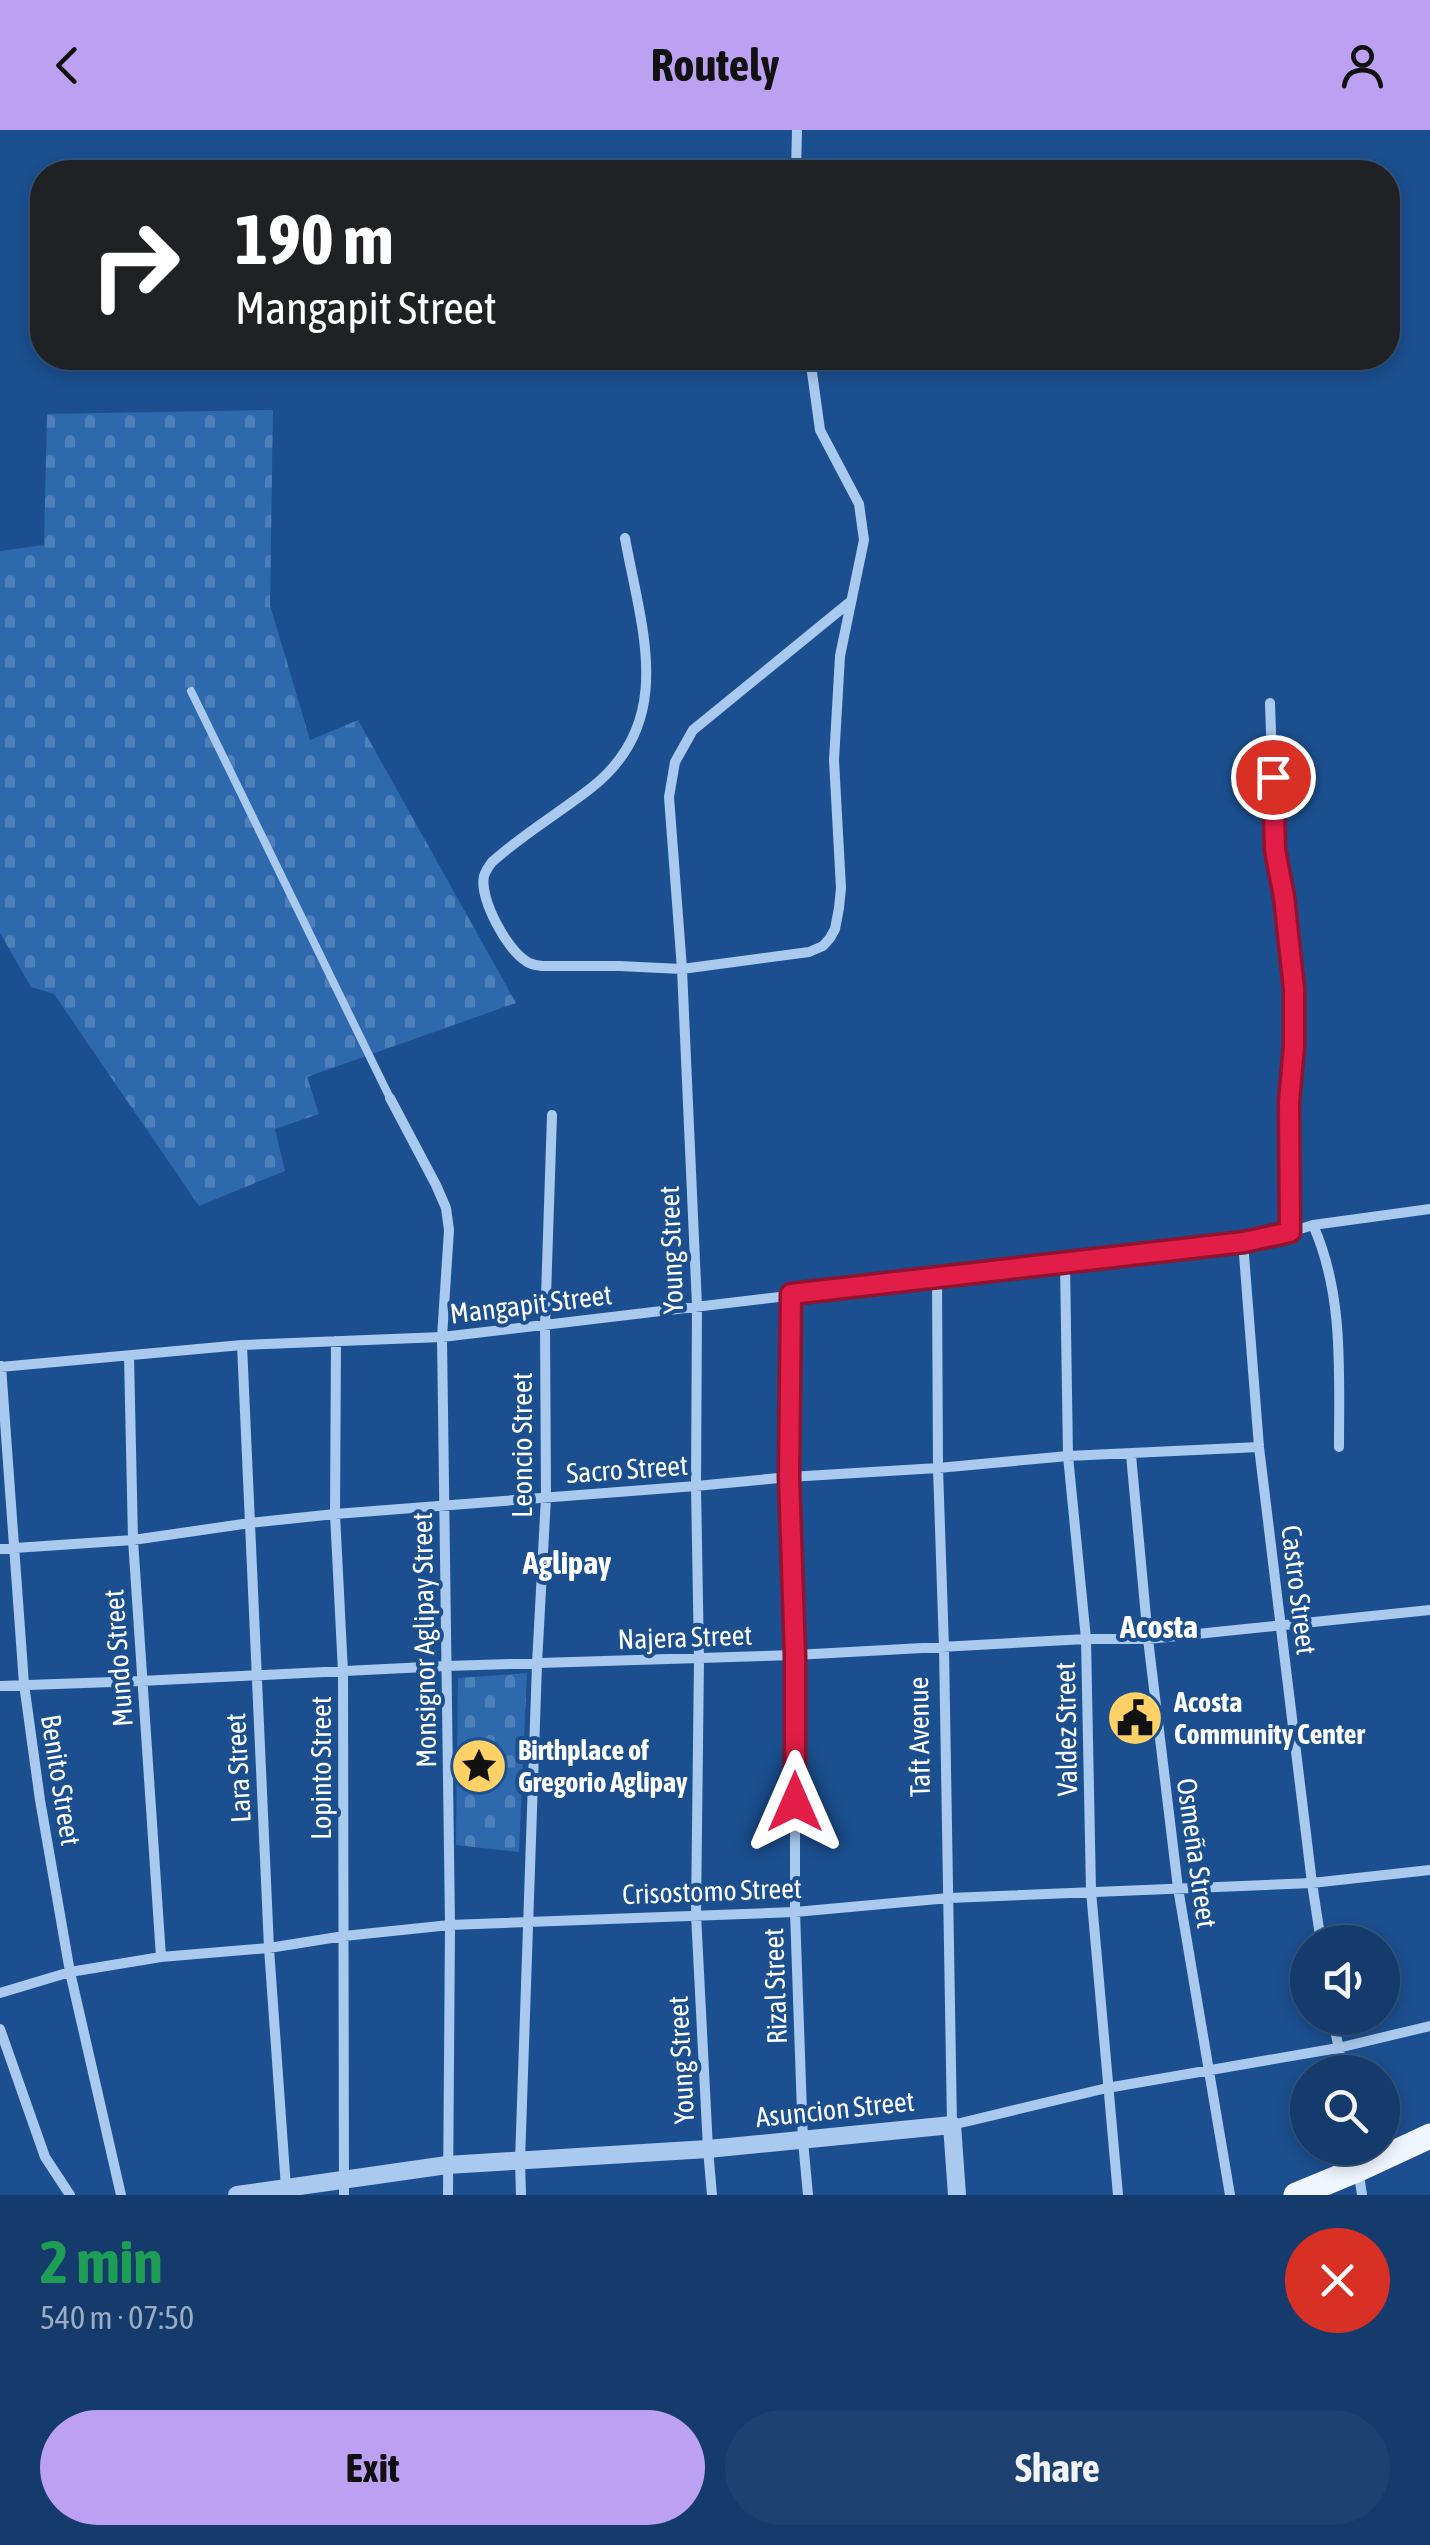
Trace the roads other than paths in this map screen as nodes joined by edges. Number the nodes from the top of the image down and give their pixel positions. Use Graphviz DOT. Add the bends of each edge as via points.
graph roads {
  1 [pos="797,130"];
  2 [pos="796,160"];
  3 [pos="812,370"];
  4 [pos="624,538"];
  5 [pos="850,602"];
  6 [pos="191,691"];
  7 [pos="1270,703"];
  8 [pos="682,968"];
  9 [pos="390,1098"];
  10 [pos="552,1115"];
  11 [pos="1430,1209"];
  12 [pos="1313,1225"];
  13 [pos="1290,1232"];
  14 [pos="1244,1242"];
  15 [pos="1065,1262"];
  16 [pos="937,1278"];
  17 [pos="791,1294"];
  18 [pos="697,1306"];
  19 [pos="545,1326"];
  20 [pos="442,1338"];
  21 [pos="336,1341"];
  22 [pos="242,1346"];
  23 [pos="130,1356"];
  24 [pos="1,1366"];
  25 [pos="1258,1447"];
  26 [pos="1339,1447"];
  27 [pos="1131,1454"];
  28 [pos="1068,1456"];
  29 [pos="938,1468"];
  30 [pos="789,1477"];
  31 [pos="696,1486"];
  32 [pos="546,1497"];
  33 [pos="445,1506"];
  34 [pos="336,1514"];
  35 [pos="250,1523"];
  36 [pos="133,1540"];
  37 [pos="15,1548"];
  38 [pos="0,1549"];
  39 [pos="1430,1610"];
  40 [pos="1281,1627"];
  41 [pos="1148,1639"];
  42 [pos="1086,1640"];
  43 [pos="944,1648"];
  44 [pos="795,1656"];
  45 [pos="699,1658"];
  46 [pos="537,1664"];
  47 [pos="446,1666"];
  48 [pos="343,1672"];
  49 [pos="256,1674"];
  50 [pos="142,1681"];
  51 [pos="24,1684"];
  52 [pos="0,1686"];
  53 [pos="1430,1870"];
  54 [pos="1312,1883"];
  55 [pos="1178,1888"];
  56 [pos="1091,1891"];
  57 [pos="949,1898"];
  58 [pos="795,1912"];
  59 [pos="696,1914"];
  60 [pos="529,1922"];
  61 [pos="450,1925"];
  62 [pos="1318,1925"];
  63 [pos="344,1936"];
  64 [pos="269,1948"];
  65 [pos="161,1957"];
  66 [pos="70,1972"];
  67 [pos="0,1993"];
  68 [pos="1430,2026"];
  69 [pos="0,2029"];
  70 [pos="1336,2035"];
  71 [pos="1338,2048"];
  72 [pos="1339,2055"];
  73 [pos="1208,2072"];
  74 [pos="1107,2088"];
  75 [pos="952,2125"];
  76 [pos="1430,2136"];
  77 [pos="803,2140"];
  78 [pos="708,2149"];
  79 [pos="520,2160"];
  80 [pos="447,2165"];
  81 [pos="1359,2170"];
  82 [pos="286,2188"];
  83 [pos="343,2188"];
  84 [pos="70,2195"];
  85 [pos="121,2195"];
  86 [pos="237,2195"];
  87 [pos="448,2195"];
  88 [pos="521,2195"];
  89 [pos="712,2195"];
  90 [pos="808,2195"];
  91 [pos="957,2195"];
  92 [pos="1118,2195"];
  93 [pos="1230,2195"];
  94 [pos="1296,2195"];
  1 -- 2 [label="street"];
  3 -- 5 [label="street" via="820,430 858,504 864,540"];
  4 -- 8 [label="street" via="648,668 635,735 619,764 492,862 483,889 514,950 532,964"];
  5 -- 8 [label="street, Young Street" via="693,730 674,762 668,797"];
  5 -- 8 [label="street" via="834,760 841,888 835,929 809,952"];
  6 -- 9 [label="lane"];
  7 -- 13 [label="street" via="1275,850 1294,989"];
  8 -- 18 [label="street, Young Street"];
  9 -- 20 [label="street, Monsignor Aglipay Street" via="446,1208"];
  10 -- 19 [label="street, Leoncio Street"];
  11 -- 12 [label="street, Mangapit Street"];
  12 -- 13 [label="street, Mangapit Street"];
  12 -- 26 [label="street" via="1331,1278"];
  13 -- 14 [label="street, Mangapit Street"];
  14 -- 15 [label="street, Mangapit Street"];
  14 -- 25 [label="street, Castro Street"];
  15 -- 16 [label="street, Mangapit Street"];
  15 -- 28 [label="street, Valdez Street"];
  16 -- 17 [label="street, Mangapit Street"];
  16 -- 29 [label="street, Taft Avenue"];
  17 -- 18 [label="street, Mangapit Street"];
  17 -- 30 [label="street, Rizal Street"];
  18 -- 19 [label="street, Mangapit Street"];
  18 -- 31 [label="street, Young Street"];
  19 -- 20 [label="street, Mangapit Street"];
  19 -- 32 [label="street, Leoncio Street"];
  20 -- 21 [label="street, Mangapit Street"];
  20 -- 33 [label="street, Monsignor Aglipay Street"];
  21 -- 22 [label="street, Mangapit Street"];
  21 -- 34 [label="street, Lopinto Street"];
  22 -- 23 [label="street, Mangapit Street"];
  22 -- 35 [label="street, Lara Street"];
  23 -- 24 [label="street, Mangapit Street"];
  23 -- 36 [label="street, Mundo Street"];
  24 -- 37 [label="street, Benito Street"];
  25 -- 27 [label="street, Sacro Street"];
  25 -- 40 [label="street, Castro Street"];
  27 -- 28 [label="street, Sacro Street"];
  27 -- 41 [label="street, Osmeña Street"];
  28 -- 29 [label="street, Sacro Street"];
  28 -- 42 [label="street, Valdez Street"];
  29 -- 30 [label="street, Sacro Street"];
  29 -- 43 [label="street, Taft Avenue"];
  30 -- 31 [label="street, Sacro Street"];
  30 -- 44 [label="street, Rizal Street"];
  31 -- 32 [label="street, Sacro Street"];
  31 -- 45 [label="street, Young Street"];
  32 -- 33 [label="street, Sacro Street"];
  32 -- 46 [label="street, Leoncio Street"];
  33 -- 34 [label="street, Sacro Street"];
  33 -- 47 [label="street, Monsignor Aglipay Street"];
  34 -- 35 [label="street, Sacro Street"];
  34 -- 48 [label="street, Lopinto Street"];
  35 -- 36 [label="street, Sacro Street"];
  35 -- 49 [label="street, Lara Street"];
  36 -- 37 [label="street, Sacro Street"];
  36 -- 50 [label="street, Mundo Street"];
  37 -- 38 [label="street, Sacro Street"];
  37 -- 51 [label="street, Benito Street"];
  39 -- 40 [label="street, Najera Street"];
  40 -- 41 [label="street, Najera Street"];
  40 -- 54 [label="street, Castro Street"];
  41 -- 42 [label="street, Najera Street"];
  41 -- 55 [label="street, Osmeña Street"];
  42 -- 43 [label="street, Najera Street"];
  42 -- 56 [label="street, Valdez Street"];
  43 -- 44 [label="street, Najera Street"];
  43 -- 57 [label="street, Taft Avenue"];
  44 -- 45 [label="street, Najera Street"];
  44 -- 58 [label="street, Rizal Street"];
  45 -- 46 [label="street, Najera Street"];
  45 -- 59 [label="street, Young Street"];
  46 -- 47 [label="street, Najera Street"];
  46 -- 60 [label="street, Leoncio Street"];
  47 -- 48 [label="street, Najera Street"];
  47 -- 61 [label="street, Monsignor Aglipay Street"];
  48 -- 49 [label="street, Najera Street"];
  48 -- 63 [label="street, Lopinto Street"];
  49 -- 50 [label="street, Najera Street"];
  49 -- 64 [label="street, Lara Street"];
  50 -- 51 [label="street, Najera Street"];
  50 -- 65 [label="street, Mundo Street"];
  51 -- 52 [label="street, Najera Street"];
  51 -- 66 [label="street, Benito Street"];
  53 -- 54 [label="street, Crisostomo Street"];
  54 -- 55 [label="street, Crisostomo Street"];
  54 -- 62 [label="street, Castro Street"];
  55 -- 56 [label="street, Crisostomo Street"];
  55 -- 73 [label="street, Osmeña Street"];
  56 -- 57 [label="street, Crisostomo Street"];
  56 -- 74 [label="street, Valdez Street"];
  57 -- 58 [label="street, Crisostomo Street"];
  57 -- 75 [label="street, Taft Avenue"];
  58 -- 59 [label="street, Crisostomo Street"];
  58 -- 77 [label="street, Rizal Street"];
  59 -- 60 [label="street, Crisostomo Street"];
  59 -- 78 [label="street, Young Street"];
  60 -- 61 [label="street, Crisostomo Street"];
  60 -- 79 [label="street, Leoncio Street"];
  61 -- 63 [label="street, Crisostomo Street"];
  61 -- 80 [label="street, Monsignor Aglipay Street"];
  63 -- 64 [label="street, Crisostomo Street"];
  63 -- 83 [label="street, Lopinto Street"];
  64 -- 65 [label="street, Crisostomo Street"];
  64 -- 82 [label="street, Lara Street"];
  65 -- 66 [label="street, Crisostomo Street"];
  66 -- 67 [label="street, Crisostomo Street"];
  66 -- 85 [label="street, Benito Street"];
  68 -- 71 [label="street, Asuncion Street"];
  69 -- 84 [label="street" via="45,2156"];
  70 -- 71 [label="street"];
  71 -- 72 [label="street"];
  71 -- 73 [label="street, Asuncion Street"];
  73 -- 74 [label="street, Asuncion Street"];
  73 -- 93 [label="street, Osmeña Street"];
  74 -- 75 [label="street, Asuncion Street"];
  74 -- 92 [label="street, Valdez Street"];
  75 -- 77 [label="street, Asuncion Street"];
  75 -- 91 [label="street, Taft Avenue"];
  76 -- 81 [label="main road"];
  77 -- 78 [label="street, Asuncion Street"];
  77 -- 90 [label="street, Rizal Street"];
  78 -- 79 [label="street, Asuncion Street"];
  78 -- 89 [label="street, Young Street"];
  79 -- 80 [label="street, Asuncion Street"];
  79 -- 88 [label="street, Leoncio Street"];
  80 -- 83 [label="street, Asuncion Street"];
  80 -- 87 [label="street, Monsignor Aglipay Street"];
  81 -- 94 [label="main road"];
  82 -- 83 [label="street, Asuncion Street"];
  82 -- 86 [label="street, Asuncion Street"];
}
